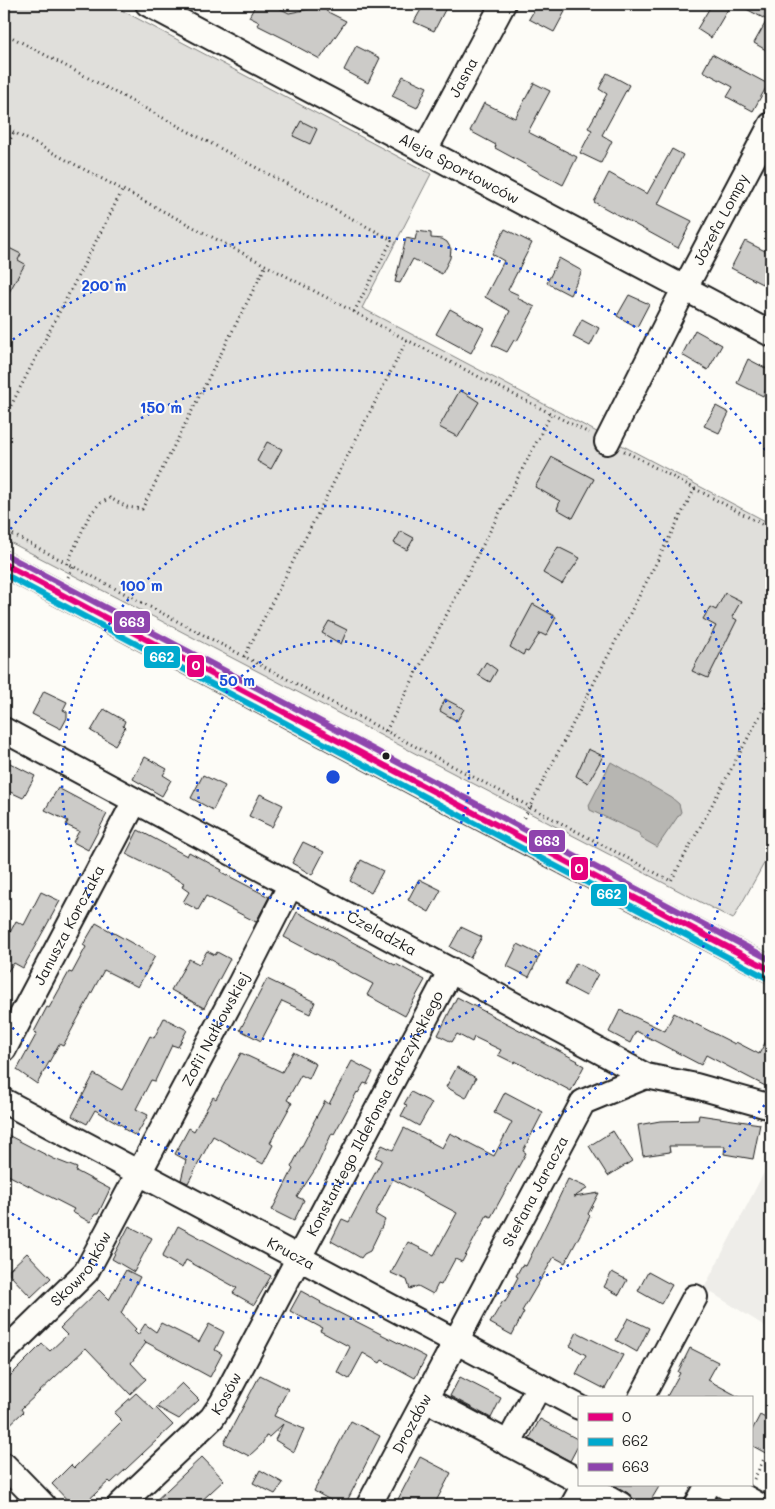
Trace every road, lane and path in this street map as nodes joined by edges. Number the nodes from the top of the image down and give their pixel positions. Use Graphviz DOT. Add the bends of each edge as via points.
graph roads {
  1 [pos="148,4"];
  2 [pos="503,4"];
  3 [pos="4,33"];
  4 [pos="771,125"];
  5 [pos="4,127"];
  6 [pos="14,132"];
  7 [pos="425,150"];
  8 [pos="4,152"];
  9 [pos="123,189"];
  10 [pos="266,265"];
  11 [pos="686,288"];
  12 [pos="354,312"];
  13 [pos="771,334"];
  14 [pos="407,340"];
  15 [pos="551,414"];
  16 [pos="4,419"];
  17 [pos="607,442"];
  18 [pos="695,488"];
  19 [pos="771,528"];
  20 [pos="4,530"];
  21 [pos="4,564"];
  22 [pos="67,564"];
  23 [pos="244,657"];
  24 [pos="771,695"];
  25 [pos="4,730"];
  26 [pos="386,732"];
  27 [pos="135,802"];
  28 [pos="530,807"];
  29 [pos="291,884"];
  30 [pos="451,970"];
  31 [pos="771,970"];
  32 [pos="4,1049"];
  33 [pos="646,1076"];
  34 [pos="4,1101"];
  35 [pos="771,1107"];
  36 [pos="140,1173"];
  37 [pos="299,1257"];
  38 [pos="696,1297"];
  39 [pos="456,1342"];
  40 [pos="4,1352"];
  41 [pos="539,1386"];
  42 [pos="642,1396"];
  43 [pos="425,1399"];
  44 [pos="578,1407"];
  45 [pos="508,1444"];
  46 [pos="771,1460"];
  47 [pos="4,1464"];
  48 [pos="578,1480"];
  49 [pos="752,1482"];
  50 [pos="584,1486"];
  51 [pos="587,1486"];
  52 [pos="707,1486"];
  53 [pos="725,1486"];
  54 [pos="43,1505"];
  55 [pos="120,1505"];
  56 [pos="369,1505"];
  57 [pos="573,1505"];
  58 [pos="621,1505"];
  59 [pos="697,1505"];
  60 [pos="758,1505"];
  1 -- 7 [label="street, Aleja Sportowców"];
  2 -- 7 [label="street, Jasna"];
  3 -- 12 [label="path" via="392,240"];
  4 -- 11 [label="street, Józefa Lompy"];
  5 -- 6 [label="path"];
  6 -- 8 [label="path"];
  6 -- 9 [label="path"];
  7 -- 11 [label="street, Aleja Sportowców"];
  9 -- 10 [label="path"];
  9 -- 16 [label="path"];
  10 -- 12 [label="path"];
  10 -- 22 [label="path" via="142,509 126,507 110,498 99,504 89,516"];
  11 -- 13 [label="street, Aleja Sportowców"];
  11 -- 17 [label="street, Józefa Lompy"];
  12 -- 14 [label="path"];
  14 -- 15 [label="path"];
  14 -- 23 [label="path"];
  15 -- 17 [label="path"];
  15 -- 26 [label="path"];
  17 -- 18 [label="path"];
  18 -- 19 [label="path"];
  18 -- 28 [label="path"];
  20 -- 22 [label="path"];
  21 -- 31 [label="street"];
  22 -- 23 [label="path"];
  23 -- 26 [label="path"];
  24 -- 28 [label="path" via="671,880"];
  25 -- 27 [label="street, Czeladzka"];
  26 -- 28 [label="path"];
  27 -- 29 [label="street, Czeladzka"];
  27 -- 32 [label="street, Janusza Korczaka"];
  29 -- 30 [label="street, Czeladzka"];
  29 -- 36 [label="street, Zofii Nałkowskiej"];
  30 -- 33 [label="street, Czeladzka"];
  30 -- 37 [label="street, Konstantego Ildefonsa Gałczyńskiego"];
  33 -- 35 [label="street, Czeladzka"];
  33 -- 39 [label="street, Stefana Jaracza" via="583,1102"];
  34 -- 36 [label="street, Krucza"];
  36 -- 37 [label="street, Krucza"];
  36 -- 40 [label="street, Skowronków" via="86,1272"];
  37 -- 39 [label="street, Krucza"];
  37 -- 55 [label="street, Kosów" via="212,1418"];
  38 -- 42 [label="street"];
  39 -- 41 [label="street, Krucza"];
  39 -- 43 [label="street, Drozdów"];
  41 -- 44 [label="street, Krucza"];
  41 -- 45 [label="street"];
  43 -- 45 [label="street"];
  43 -- 56 [label="street, Drozdów"];
  45 -- 48 [label="street"];
  46 -- 49 [label="path" via="766,1455"];
  47 -- 54 [label="street"];
  50 -- 57 [label="street"];
  51 -- 58 [label="street"];
  52 -- 59 [label="street"];
  53 -- 60 [label="street"];
}
